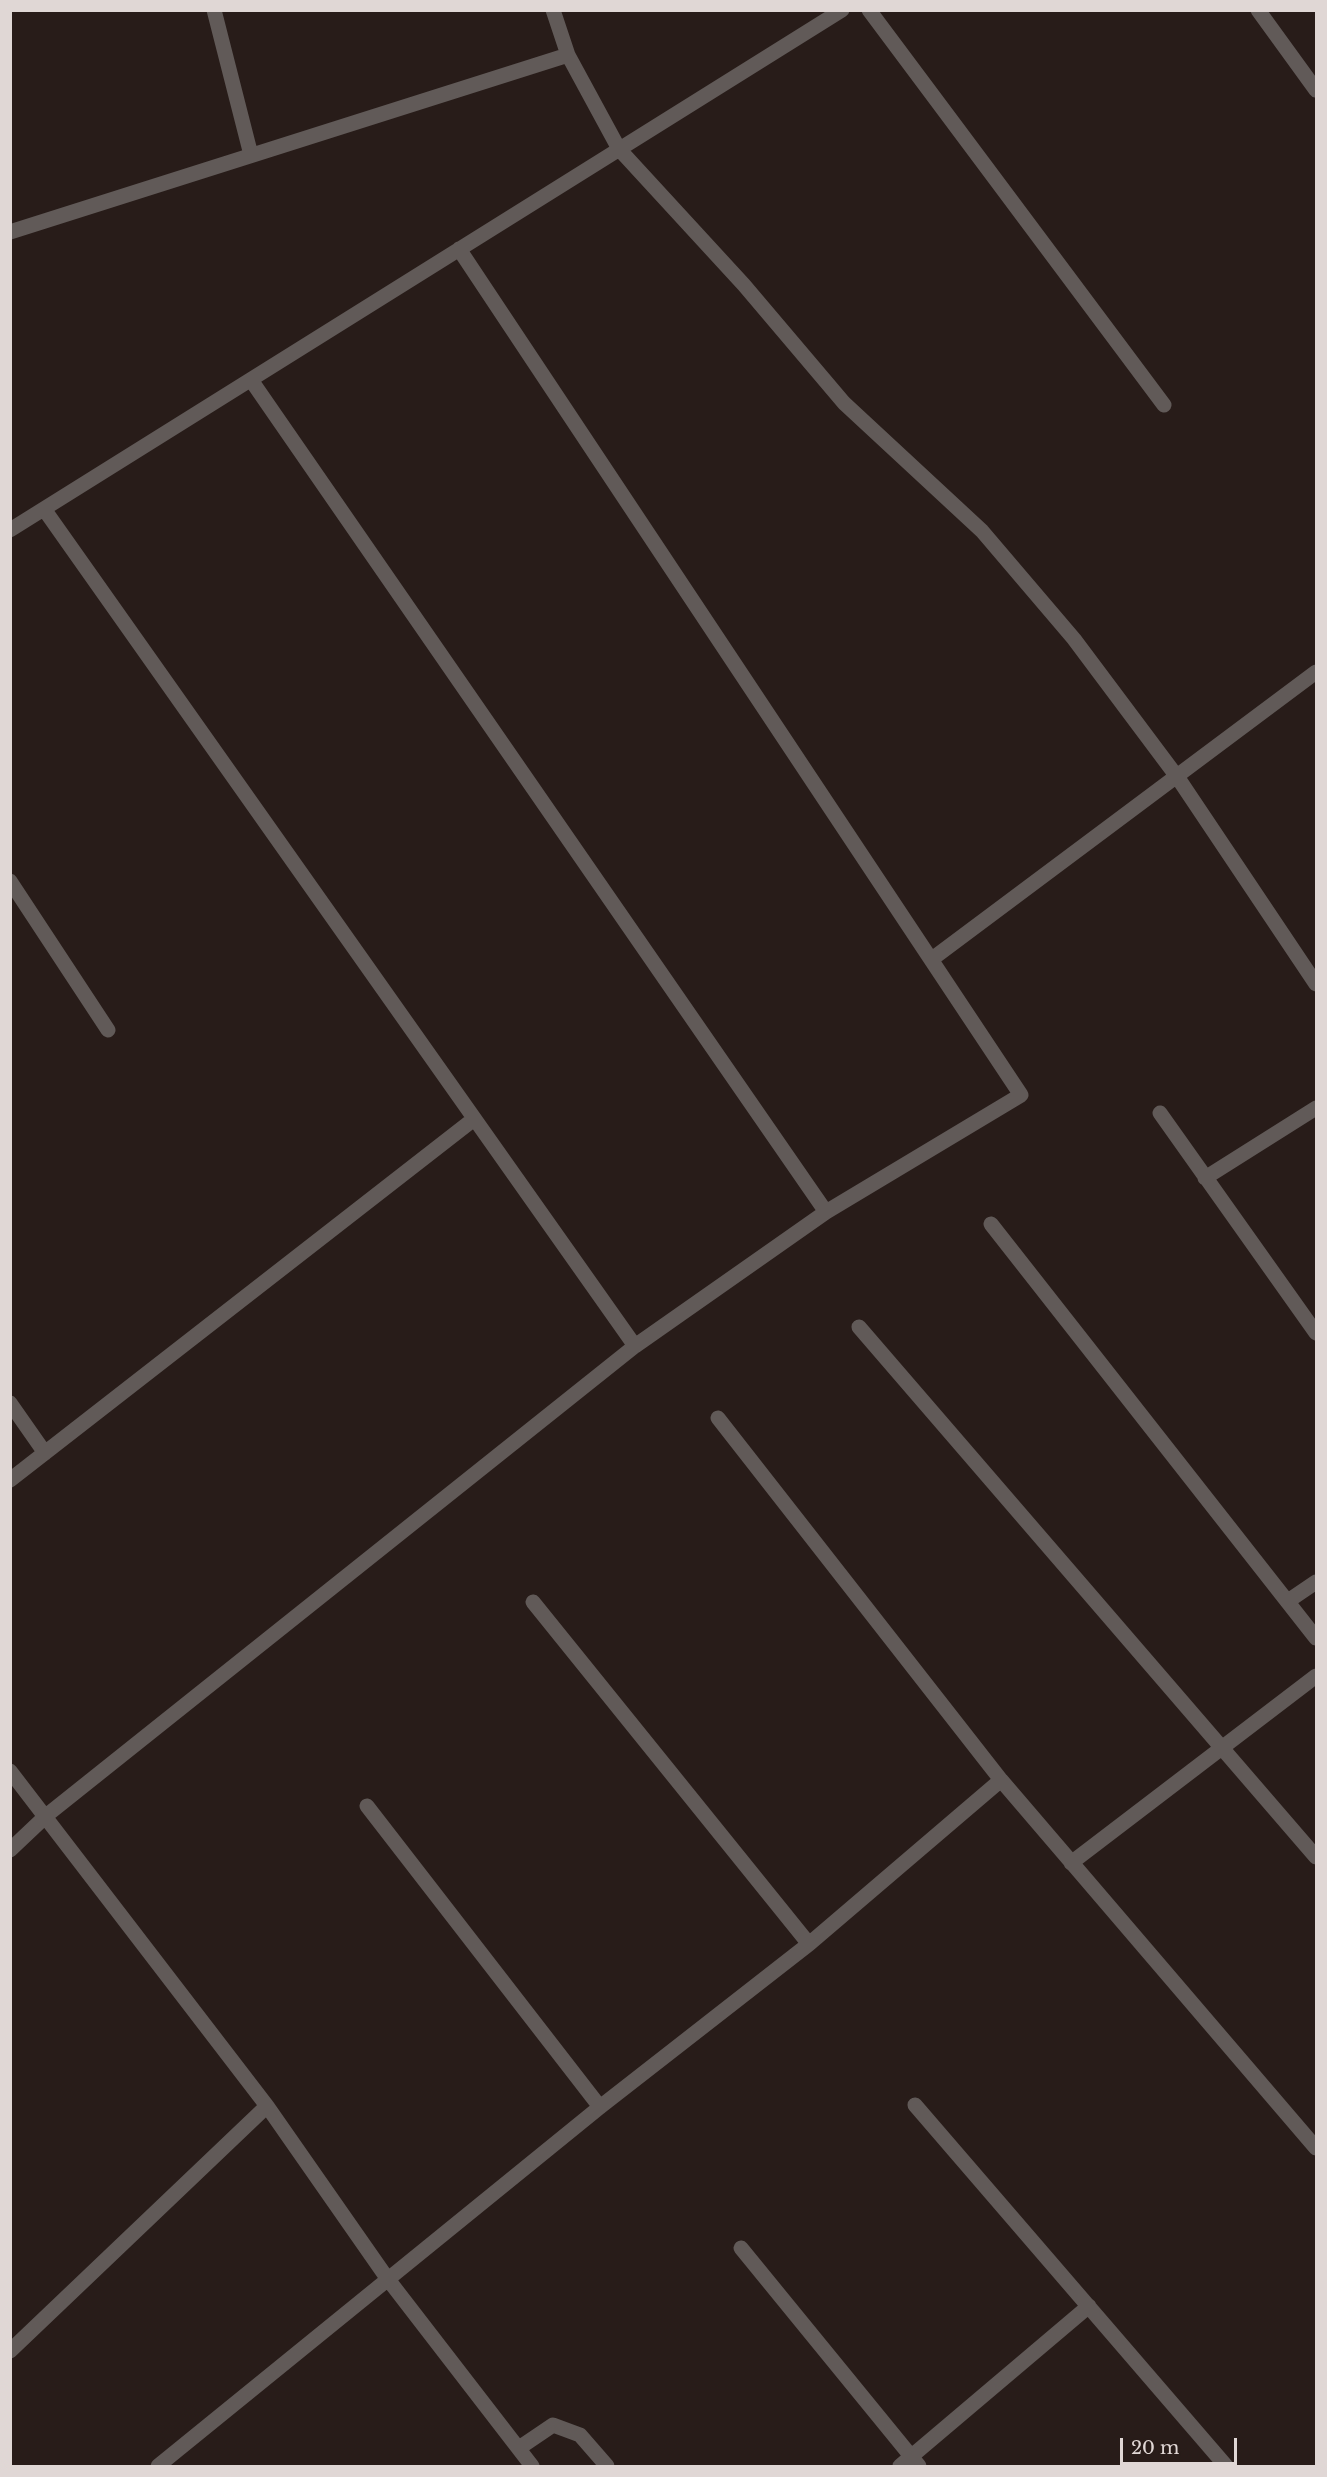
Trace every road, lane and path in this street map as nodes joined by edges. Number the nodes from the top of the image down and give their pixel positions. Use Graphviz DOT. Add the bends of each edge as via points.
graph roads {
  1 [pos="214,10"];
  2 [pos="553,10"];
  3 [pos="842,10"];
  4 [pos="868,10"];
  5 [pos="1258,10"];
  6 [pos="568,55"];
  7 [pos="1317,90"];
  8 [pos="619,149"];
  9 [pos="251,156"];
  10 [pos="10,232"];
  11 [pos="459,249"];
  12 [pos="251,380"];
  13 [pos="1164,405"];
  14 [pos="44,509"];
  15 [pos="10,530"];
  16 [pos="1317,672"];
  17 [pos="1178,778"];
  18 [pos="10,881"];
  19 [pos="932,959"];
  20 [pos="1317,984"];
  21 [pos="108,1030"];
  22 [pos="1317,1108"];
  23 [pos="1160,1113"];
  24 [pos="474,1119"];
  25 [pos="1205,1178"];
  26 [pos="826,1212"];
  27 [pos="991,1224"];
  28 [pos="859,1327"];
  29 [pos="1317,1333"];
  30 [pos="635,1346"];
  31 [pos="10,1403"];
  32 [pos="718,1418"];
  33 [pos="45,1454"];
  34 [pos="10,1480"];
  35 [pos="1317,1582"];
  36 [pos="1288,1601"];
  37 [pos="533,1602"];
  38 [pos="1317,1638"];
  39 [pos="1317,1676"];
  40 [pos="1223,1747"];
  41 [pos="10,1771"];
  42 [pos="1001,1779"];
  43 [pos="367,1806"];
  44 [pos="47,1815"];
  45 [pos="10,1850"];
  46 [pos="1317,1857"];
  47 [pos="1071,1863"];
  48 [pos="809,1944"];
  49 [pos="915,2105"];
  50 [pos="267,2106"];
  51 [pos="600,2107"];
  52 [pos="1317,2148"];
  53 [pos="741,2248"];
  54 [pos="387,2278"];
  55 [pos="1089,2306"];
  56 [pos="10,2351"];
  57 [pos="519,2448"];
  58 [pos="910,2463"];
  59 [pos="158,2466"];
  60 [pos="532,2466"];
  61 [pos="607,2466"];
  62 [pos="1226,2466"];
  1 -- 9 [label="street"];
  2 -- 6 [label="street"];
  3 -- 8 [label="street"];
  4 -- 13 [label="street"];
  5 -- 7 [label="street"];
  6 -- 8 [label="street"];
  6 -- 9 [label="street"];
  8 -- 11 [label="street"];
  8 -- 17 [label="street" via="744,285 844,403 982,531 1074,639"];
  9 -- 10 [label="street"];
  11 -- 12 [label="street"];
  11 -- 19 [label="street"];
  12 -- 14 [label="street"];
  12 -- 26 [label="street"];
  14 -- 15 [label="street"];
  14 -- 24 [label="street"];
  16 -- 17 [label="street"];
  17 -- 19 [label="street"];
  17 -- 20 [label="street"];
  18 -- 21 [label="street"];
  19 -- 26 [label="street" via="1022,1095"];
  22 -- 25 [label="street"];
  23 -- 25 [label="street"];
  24 -- 30 [label="street"];
  24 -- 33 [label="street"];
  25 -- 29 [label="street"];
  26 -- 30 [label="street"];
  27 -- 36 [label="street"];
  28 -- 40 [label="street"];
  30 -- 44 [label="street"];
  31 -- 33 [label="street"];
  32 -- 42 [label="street"];
  33 -- 34 [label="street"];
  35 -- 36 [label="street"];
  36 -- 38 [label="street"];
  37 -- 48 [label="street"];
  39 -- 40 [label="street"];
  40 -- 46 [label="street"];
  40 -- 47 [label="street"];
  41 -- 44 [label="street"];
  42 -- 47 [label="street"];
  42 -- 48 [label="street"];
  43 -- 51 [label="street"];
  44 -- 45 [label="street"];
  44 -- 50 [label="street"];
  47 -- 52 [label="street"];
  48 -- 51 [label="street"];
  49 -- 55 [label="street"];
  50 -- 54 [label="street"];
  50 -- 56 [label="street"];
  51 -- 54 [label="street"];
  53 -- 58 [label="street"];
  54 -- 57 [label="street"];
  54 -- 59 [label="street"];
  55 -- 58 [label="street"];
  55 -- 62 [label="street"];
  57 -- 60 [label="street"];
  57 -- 61 [label="street" via="553,2425 580,2435"];
}
